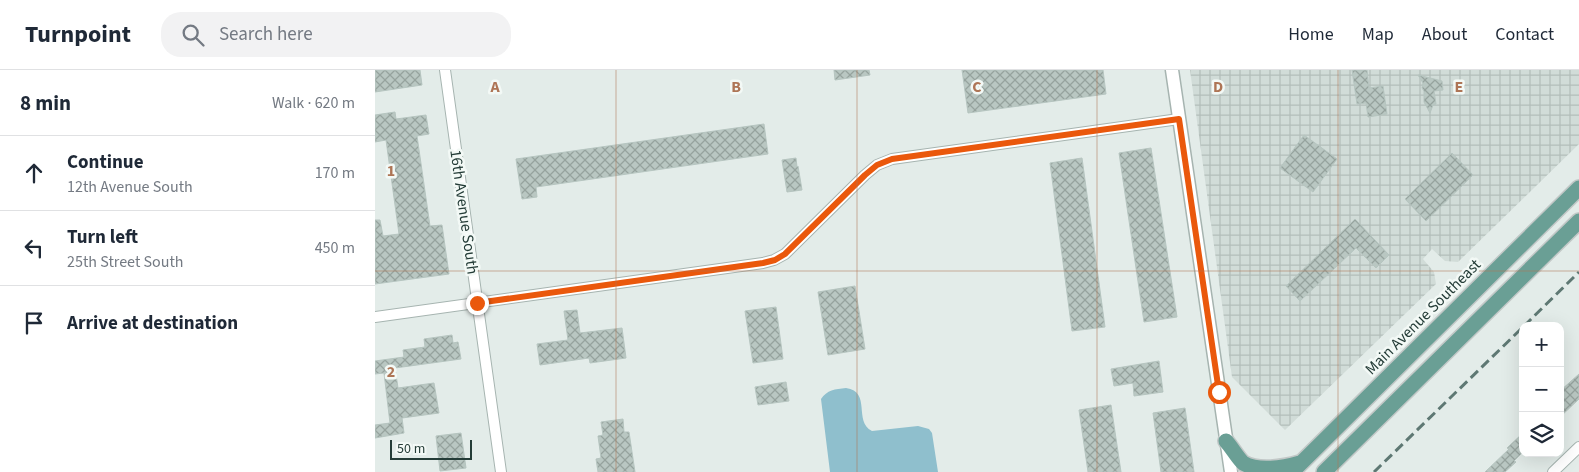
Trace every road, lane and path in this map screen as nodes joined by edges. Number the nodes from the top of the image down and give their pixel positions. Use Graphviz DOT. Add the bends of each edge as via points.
graph roads {
  1 [pos="445,70"];
  2 [pos="1172,70"];
  3 [pos="1179,119"];
  4 [pos="1579,188"];
  5 [pos="1579,221"];
  6 [pos="477,303"];
  7 [pos="375,317"];
  8 [pos="1226,441"];
  9 [pos="1579,447"];
  10 [pos="1296,468"];
  11 [pos="501,472"];
  12 [pos="1231,472"];
  13 [pos="1324,472"];
  14 [pos="1553,472"];
  1 -- 6 [label="street, 16th Avenue South"];
  2 -- 3 [label="street"];
  3 -- 6 [label="street" via="892,159 865,175 785,254 775,260"];
  3 -- 8 [label="street"];
  4 -- 10 [label="main road, Main Avenue Southeast"];
  5 -- 13 [label="main road"];
  6 -- 7 [label="street"];
  6 -- 11 [label="street, 16th Avenue South"];
  8 -- 10 [label="main road" via="1251,470"];
  8 -- 12 [label="street"];
  9 -- 14 [label="street"];
}
